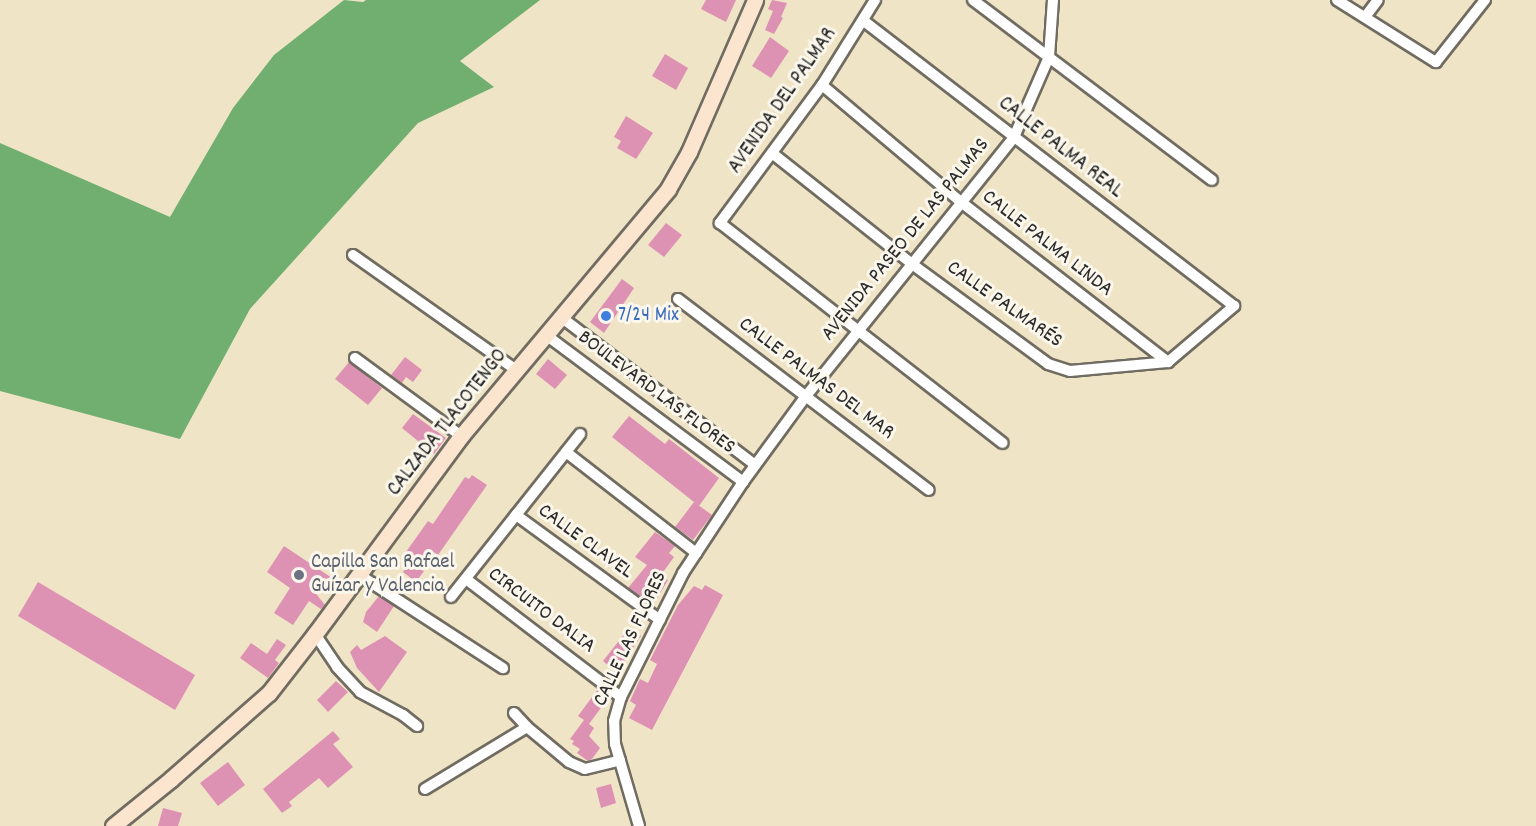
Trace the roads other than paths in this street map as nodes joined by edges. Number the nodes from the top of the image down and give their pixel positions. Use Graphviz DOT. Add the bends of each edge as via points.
graph roads {
  1 [pos="755,0"];
  2 [pos="875,0"];
  3 [pos="973,0"];
  4 [pos="1053,0"];
  5 [pos="1337,0"];
  6 [pos="1378,0"];
  7 [pos="1485,0"];
  8 [pos="1365,17"];
  9 [pos="862,20"];
  10 [pos="1049,57"];
  11 [pos="822,85"];
  12 [pos="1014,137"];
  13 [pos="772,153"];
  14 [pos="1212,180"];
  15 [pos="961,202"];
  16 [pos="353,255"];
  17 [pos="912,264"];
  18 [pos="678,299"];
  19 [pos="561,317"];
  20 [pos="857,332"];
  21 [pos="546,334"];
  22 [pos="355,358"];
  23 [pos="1168,362"];
  24 [pos="516,370"];
  25 [pos="806,396"];
  26 [pos="580,434"];
  27 [pos="461,436"];
  28 [pos="1003,442"];
  29 [pos="566,452"];
  30 [pos="755,465"];
  31 [pos="742,482"];
  32 [pos="929,490"];
  33 [pos="516,515"];
  34 [pos="696,552"];
  35 [pos="358,574"];
  36 [pos="466,579"];
  37 [pos="451,597"];
  38 [pos="660,620"];
  39 [pos="315,634"];
  40 [pos="503,668"];
  41 [pos="621,697"];
  42 [pos="514,713"];
  43 [pos="417,726"];
  44 [pos="527,727"];
  45 [pos="620,760"];
  46 [pos="425,789"];
  47 [pos="113,826"];
  48 [pos="639,826"];
  1 -- 19 [label="street, CALZADA TLACOTENGO" via="689,152 668,189"];
  2 -- 9 [label="street, AVENIDA DEL PALMAR"];
  3 -- 10 [label="street"];
  4 -- 10 [label="street, AVENIDA PASEO DE LAS PALMAS"];
  5 -- 8 [label="street"];
  6 -- 8 [label="street"];
  7 -- 8 [label="street" via="1436,62"];
  9 -- 11 [label="street, AVENIDA DEL PALMAR"];
  9 -- 12 [label="street, CALLE PALMA REAL"];
  10 -- 12 [label="street, AVENIDA PASEO DE LAS PALMAS"];
  10 -- 14 [label="street"];
  11 -- 13 [label="street, AVENIDA DEL PALMAR"];
  11 -- 15 [label="street, CALLE PALMA LINDA"];
  12 -- 15 [label="street, AVENIDA PASEO DE LAS PALMAS"];
  12 -- 23 [label="street, CALLE PALMA REAL" via="1234,306"];
  13 -- 17 [label="street, CALLE PALMARÉS"];
  13 -- 20 [label="street, AVENIDA DEL PALMAR" via="720,223"];
  15 -- 17 [label="street, AVENIDA PASEO DE LAS PALMAS"];
  15 -- 23 [label="street, CALLE PALMA LINDA"];
  16 -- 24 [label="street"];
  17 -- 20 [label="street, AVENIDA PASEO DE LAS PALMAS"];
  17 -- 23 [label="street, CALLE PALMARÉS" via="1048,364 1070,370"];
  18 -- 25 [label="street, CALLE PALMAS DEL MAR"];
  19 -- 21 [label="street, CALZADA TLACOTENGO"];
  19 -- 30 [label="street, BOULEVARD LAS FLORES"];
  20 -- 25 [label="street, AVENIDA PASEO DE LAS PALMAS"];
  20 -- 28 [label="street"];
  21 -- 24 [label="street, CALZADA TLACOTENGO"];
  21 -- 31 [label="street, BOULEVARD LAS FLORES"];
  22 -- 27 [label="street"];
  24 -- 27 [label="street, CALZADA TLACOTENGO"];
  25 -- 30 [label="street, AVENIDA PASEO DE LAS PALMAS"];
  25 -- 32 [label="street, CALLE PALMAS DEL MAR"];
  26 -- 29 [label="street, CIRCUITO DALIA"];
  27 -- 35 [label="street, CALZADA TLACOTENGO"];
  29 -- 33 [label="street, CIRCUITO DALIA"];
  29 -- 34 [label="street"];
  30 -- 31 [label="street, AVENIDA PASEO DE LAS PALMAS"];
  31 -- 34 [label="street, CALLE LAS FLORES"];
  33 -- 36 [label="street, CIRCUITO DALIA"];
  33 -- 38 [label="street, CALLE CLAVEL"];
  34 -- 38 [label="street, CALLE LAS FLORES"];
  35 -- 39 [label="street, CALZADA TLACOTENGO"];
  35 -- 40 [label="street"];
  36 -- 37 [label="street, CIRCUITO DALIA"];
  36 -- 41 [label="street, CIRCUITO DALIA"];
  38 -- 41 [label="street, CALLE LAS FLORES"];
  39 -- 43 [label="street" via="360,692"];
  39 -- 47 [label="street, CALZADA TLACOTENGO" via="251,711"];
  41 -- 45 [label="street, CALLE LAS FLORES" via="614,721"];
  42 -- 44 [label="street"];
  44 -- 45 [label="street" via="569,762 585,769"];
  44 -- 46 [label="street"];
  45 -- 48 [label="street, CALLE LAS FLORES"];
}
